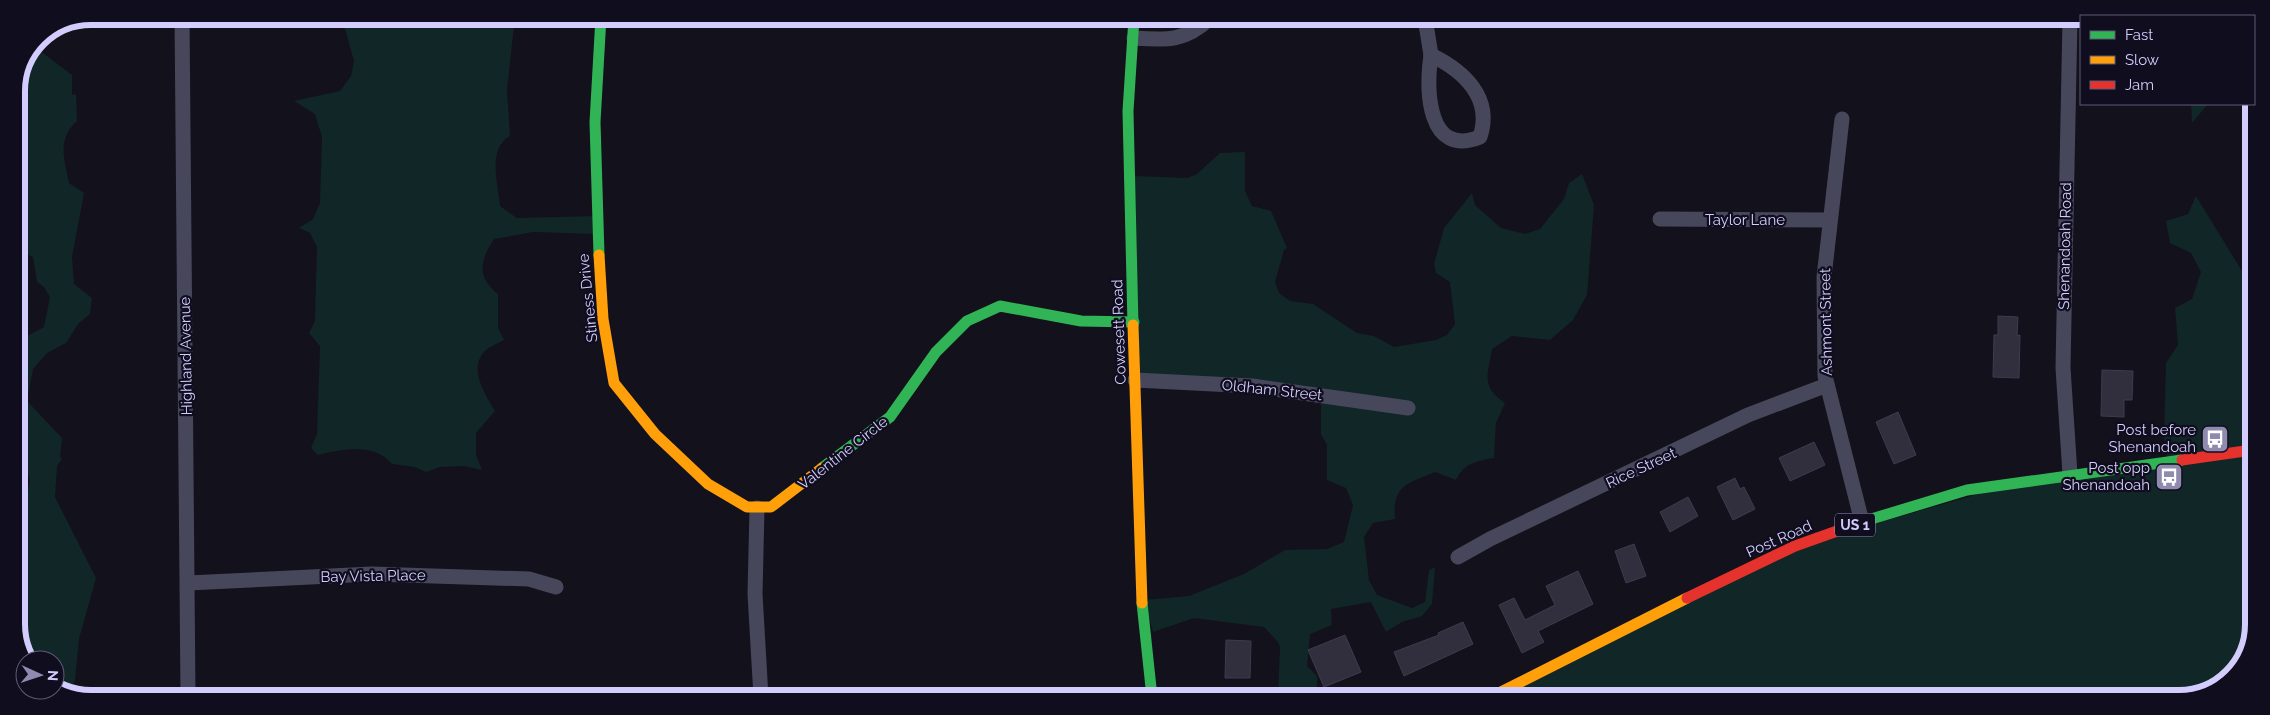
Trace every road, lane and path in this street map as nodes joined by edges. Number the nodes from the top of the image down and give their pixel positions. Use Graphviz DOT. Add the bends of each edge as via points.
graph roads {
  1 [pos="182,25"];
  2 [pos="601,25"];
  3 [pos="1134,25"];
  4 [pos="1203,25"];
  5 [pos="1426,25"];
  6 [pos="2070,25"];
  7 [pos="1134,38"];
  8 [pos="1431,55"];
  9 [pos="1842,119"];
  10 [pos="1660,219"];
  11 [pos="1829,220"];
  12 [pos="1134,322"];
  13 [pos="1135,380"];
  14 [pos="1827,385"];
  15 [pos="1408,408"];
  16 [pos="2245,451"];
  17 [pos="2070,474"];
  18 [pos="757,508"];
  19 [pos="1862,522"];
  20 [pos="1458,557"];
  21 [pos="188,583"];
  22 [pos="556,587"];
  23 [pos="1145,646"];
  24 [pos="188,690"];
  25 [pos="761,690"];
  26 [pos="1151,690"];
  27 [pos="1161,690"];
  28 [pos="1505,690"];
  1 -- 21 [label="street, Highland Avenue"];
  2 -- 18 [label="main road, Stiness Drive" via="595,122 598,245 602,319 614,383 655,434 708,484 747,507"];
  3 -- 7 [label="main road, Cowesett Road"];
  4 -- 7 [label="street" via="1172,40"];
  5 -- 8 [label="street"];
  6 -- 17 [label="street, Shenandoah Road" via="2063,368"];
  7 -- 12 [label="main road, Cowesett Road" via="1128,111"];
  8 -- 8 [label="street" via="1429,90 1440,133 1453,140 1469,141 1480,137 1485,123 1476,93 1452,65"];
  9 -- 11 [label="street, Ashmont Street"];
  10 -- 11 [label="street, Taylor Lane"];
  11 -- 14 [label="street, Ashmont Street" via="1824,277"];
  12 -- 13 [label="main road, Cowesett Road"];
  12 -- 18 [label="main road, Valentine Circle" via="1081,321 1000,306 967,320 936,352 890,416 787,496 771,507"];
  13 -- 15 [label="street, Oldham Street" via="1252,386"];
  13 -- 23 [label="main road, Cowesett Road" via="1140,588"];
  14 -- 19 [label="street, Ashmont Street"];
  14 -- 20 [label="street, Rice Street" via="1748,415"];
  16 -- 17 [label="main road, Post Road / US 1"];
  17 -- 19 [label="main road, Post Road / US 1" via="1967,490"];
  18 -- 25 [label="street" via="755,594"];
  19 -- 28 [label="main road, Post Road / US 1" via="1795,546"];
  21 -- 22 [label="street, Bay Vista Place" via="372,574 529,579"];
  21 -- 24 [label="street, Highland Avenue"];
  23 -- 26 [label="main road, Cowesett Road"];
  23 -- 27 [label="main road, Cowesett Road"];
}
